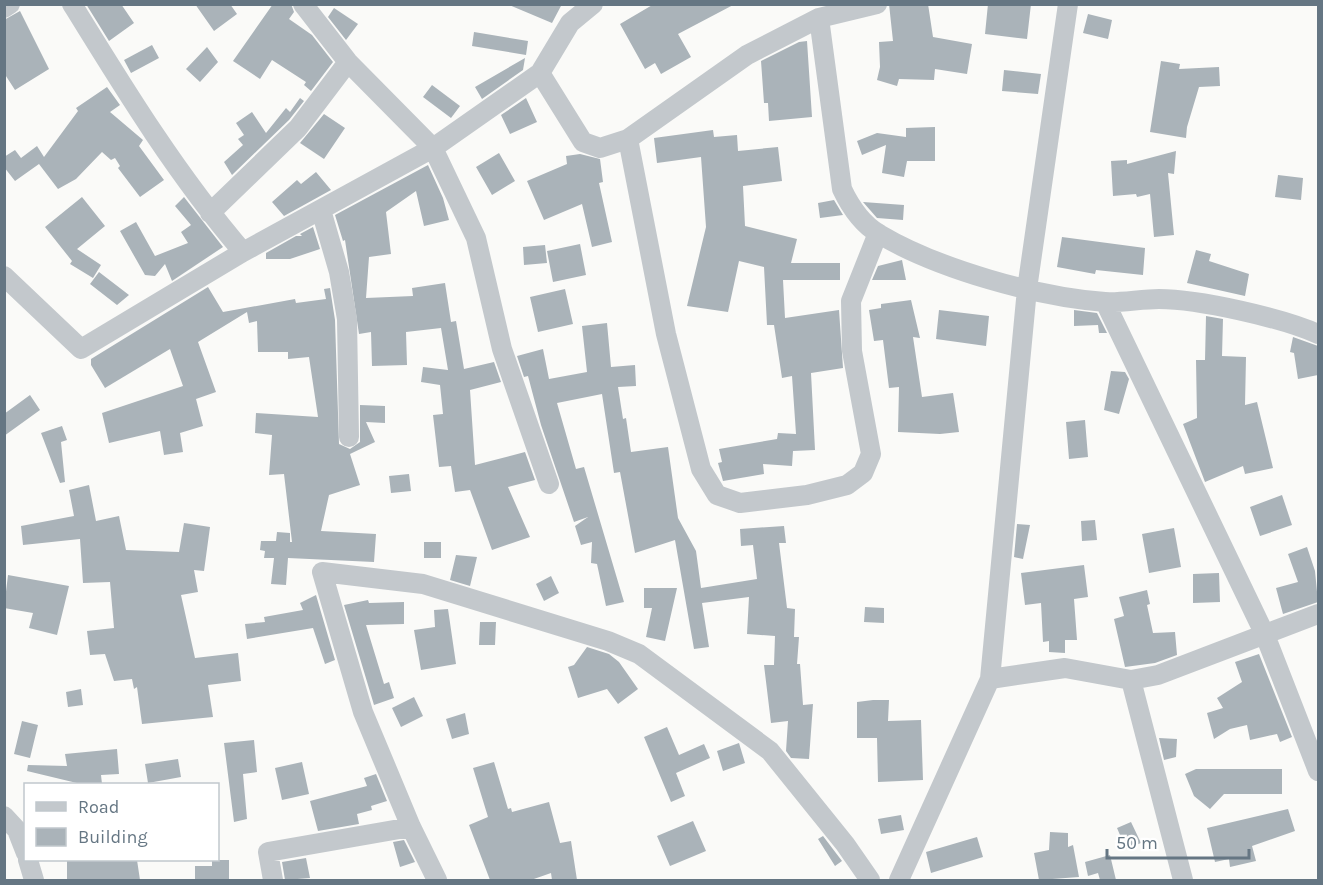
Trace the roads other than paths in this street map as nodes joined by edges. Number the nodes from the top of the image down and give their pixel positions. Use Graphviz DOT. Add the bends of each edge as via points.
graph roads {
  1 [pos="10,4"];
  2 [pos="72,4"];
  3 [pos="303,4"];
  4 [pos="593,4"];
  5 [pos="878,4"];
  6 [pos="1068,4"];
  7 [pos="4,8"];
  8 [pos="819,18"];
  9 [pos="348,62"];
  10 [pos="540,73"];
  11 [pos="628,139"];
  12 [pos="433,148"];
  13 [pos="321,210"];
  14 [pos="210,213"];
  15 [pos="878,233"];
  16 [pos="243,252"];
  17 [pos="4,276"];
  18 [pos="1027,290"];
  19 [pos="1105,302"];
  20 [pos="1318,334"];
  21 [pos="350,437"];
  22 [pos="549,484"];
  23 [pos="1318,614"];
  24 [pos="1265,634"];
  25 [pos="990,679"];
  26 [pos="1131,680"];
  27 [pos="1318,771"];
  28 [pos="4,816"];
  29 [pos="411,827"];
  30 [pos="24,849"];
  31 [pos="28,861"];
  32 [pos="34,880"];
  33 [pos="273,880"];
  34 [pos="437,880"];
  35 [pos="870,880"];
  36 [pos="899,880"];
  37 [pos="1183,880"];
  1 -- 7 [label="street"];
  2 -- 14 [label="street" via="150,131"];
  3 -- 9 [label="street"];
  4 -- 10 [label="street" via="570,23"];
  5 -- 8 [label="street"];
  6 -- 18 [label="street"];
  8 -- 11 [label="street" via="747,55"];
  8 -- 15 [label="street" via="842,189 850,207"];
  9 -- 12 [label="street"];
  9 -- 14 [label="street" via="298,128"];
  10 -- 11 [label="street" via="583,142 600,148"];
  10 -- 12 [label="street"];
  11 -- 15 [label="street" via="666,334 701,470 717,495 740,503 807,495 847,484 864,472 871,454 852,351 851,301"];
  12 -- 13 [label="street"];
  12 -- 22 [label="street" via="476,237 502,349"];
  13 -- 16 [label="street"];
  13 -- 21 [label="street" via="339,272 347,320"];
  14 -- 16 [label="street"];
  15 -- 18 [label="street" via="938,261"];
  16 -- 17 [label="street" via="81,349"];
  18 -- 19 [label="street"];
  18 -- 25 [label="street"];
  19 -- 20 [label="street" via="1161,299 1224,308 1302,326"];
  19 -- 24 [label="street"];
  23 -- 24 [label="street"];
  24 -- 26 [label="street" via="1158,675"];
  24 -- 27 [label="street"];
  25 -- 26 [label="street" via="1065,668"];
  25 -- 36 [label="street"];
  26 -- 37 [label="street"];
  28 -- 30 [label="street" via="17,830"];
  29 -- 33 [label="street" via="268,852"];
  29 -- 34 [label="street"];
  29 -- 35 [label="street" via="363,712 322,572 423,584 639,654 770,751"];
  31 -- 32 [label="street"];
}
